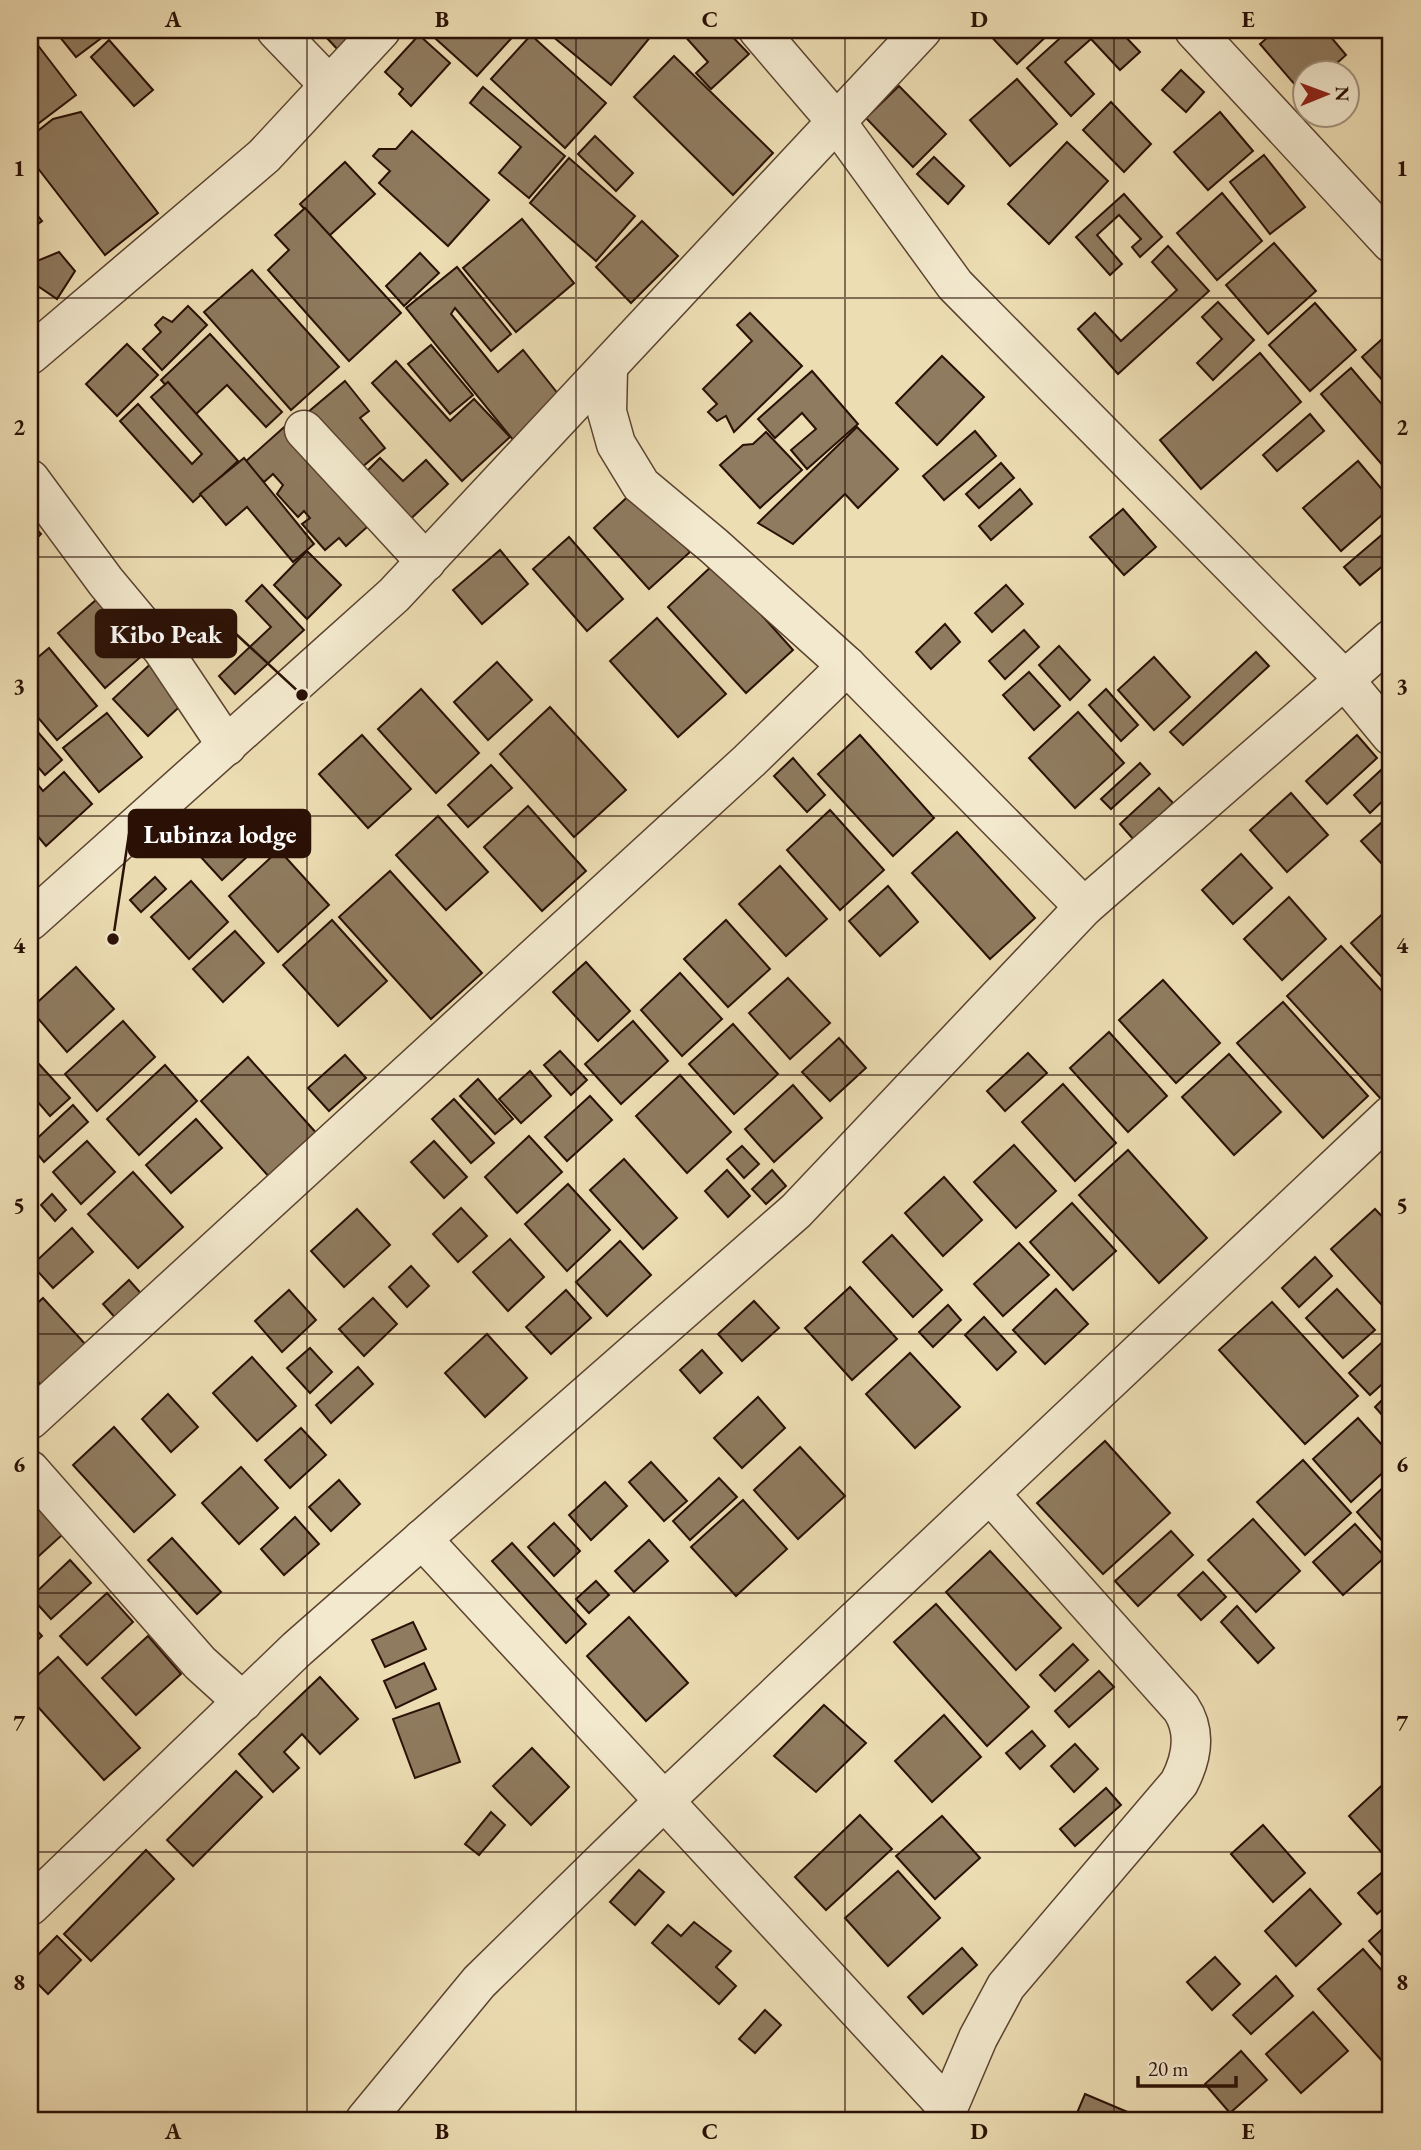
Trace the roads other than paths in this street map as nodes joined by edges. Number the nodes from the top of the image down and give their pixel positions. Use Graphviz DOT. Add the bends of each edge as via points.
graph roads {
  1 [pos="275,30"];
  2 [pos="381,30"];
  3 [pos="758,30"];
  4 [pos="922,30"];
  5 [pos="1194,30"];
  6 [pos="329,85"];
  7 [pos="835,120"];
  8 [pos="1391,243"];
  9 [pos="30,355"];
  10 [pos="608,369"];
  11 [pos="304,430"];
  12 [pos="30,479"];
  13 [pos="426,562"];
  14 [pos="1391,639"];
  15 [pos="847,666"];
  16 [pos="1343,678"];
  17 [pos="1391,736"];
  18 [pos="227,746"];
  19 [pos="1084,908"];
  20 [pos="30,922"];
  21 [pos="1391,1115"];
  22 [pos="30,1420"];
  23 [pos="30,1470"];
  24 [pos="990,1494"];
  25 [pos="422,1539"];
  26 [pos="243,1702"];
  27 [pos="665,1800"];
  28 [pos="30,1906"];
  29 [pos="945,2114"];
  30 [pos="365,2120"];
  1 -- 6 [label="street"];
  2 -- 6 [label="street"];
  3 -- 7 [label="street"];
  4 -- 7 [label="street"];
  5 -- 8 [label="street"];
  6 -- 9 [label="street" via="264,156"];
  7 -- 10 [label="street"];
  7 -- 16 [label="street" via="955,285"];
  10 -- 13 [label="street"];
  10 -- 15 [label="street" via="607,412 616,444 641,485"];
  11 -- 13 [label="street"];
  12 -- 18 [label="street" via="162,649"];
  13 -- 18 [label="street"];
  14 -- 16 [label="street"];
  15 -- 19 [label="street"];
  15 -- 22 [label="street"];
  16 -- 17 [label="street"];
  16 -- 19 [label="street"];
  18 -- 20 [label="street"];
  19 -- 25 [label="street" via="796,1211"];
  21 -- 24 [label="street"];
  23 -- 26 [label="street" via="200,1662"];
  24 -- 27 [label="street"];
  24 -- 29 [label="street" via="1181,1707 1192,1743 1179,1783 1006,1986"];
  25 -- 26 [label="street"];
  25 -- 27 [label="street"];
  26 -- 28 [label="street"];
  27 -- 29 [label="street"];
  27 -- 30 [label="street" via="479,1982"];
}
